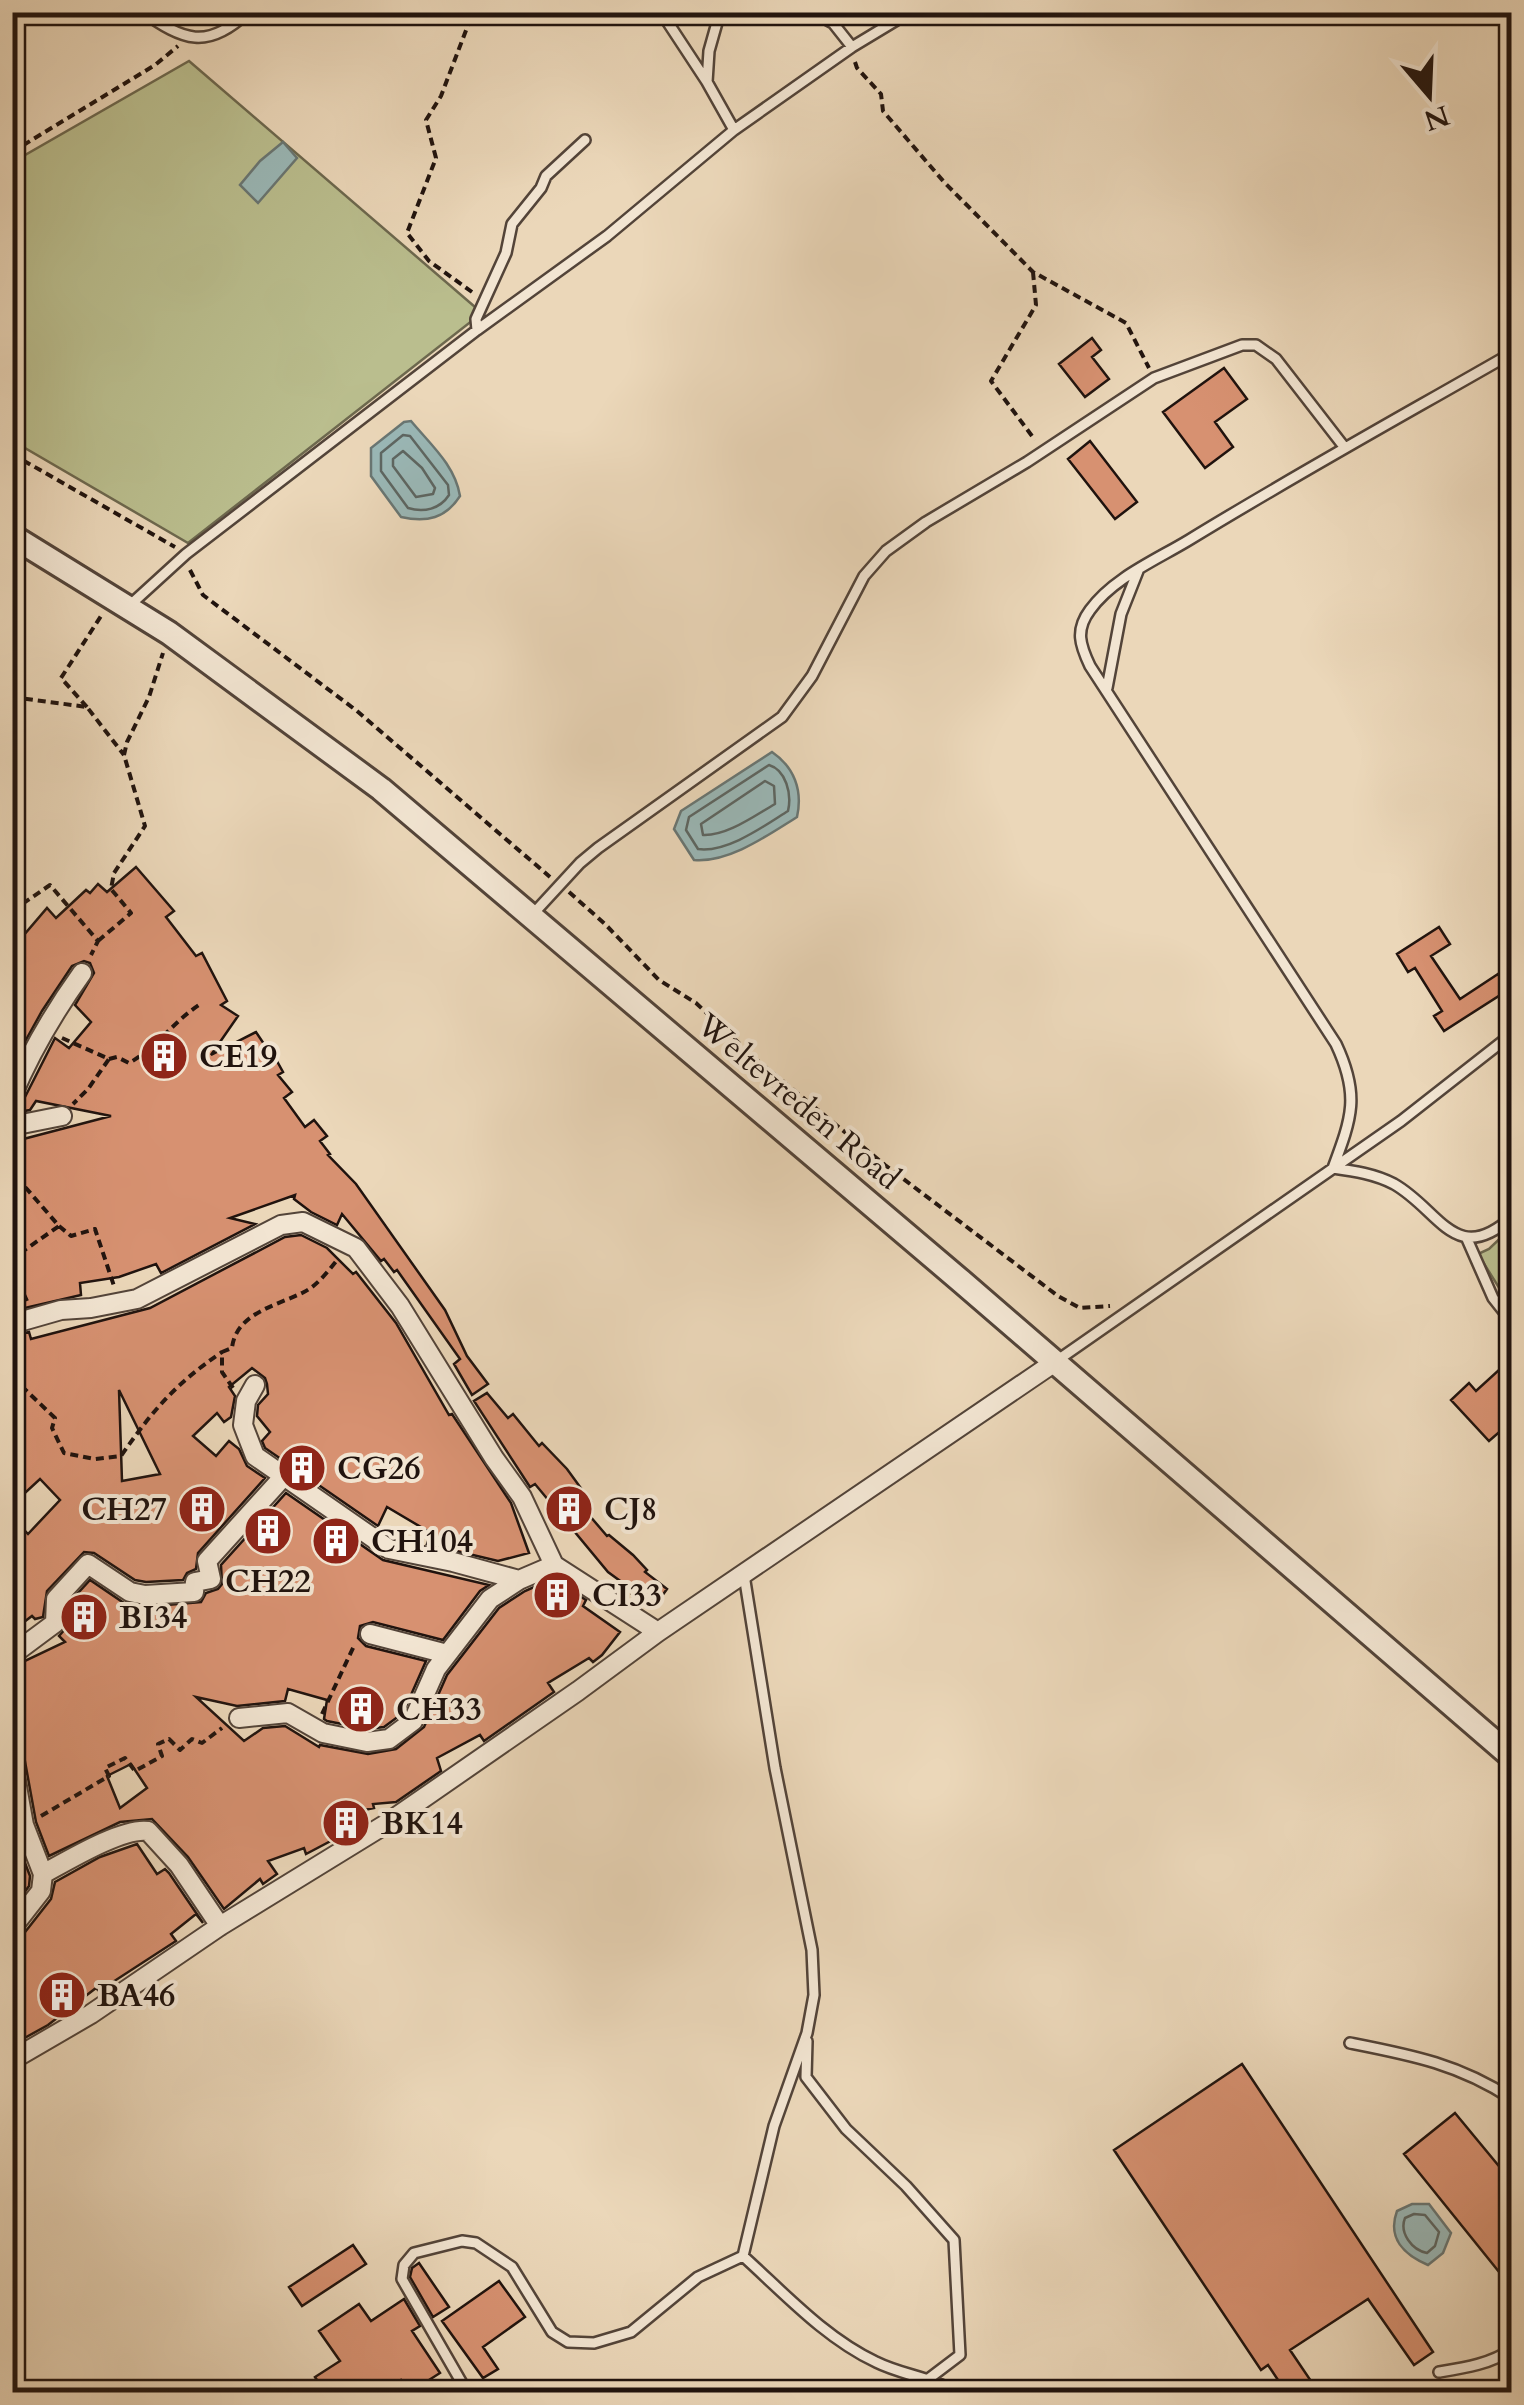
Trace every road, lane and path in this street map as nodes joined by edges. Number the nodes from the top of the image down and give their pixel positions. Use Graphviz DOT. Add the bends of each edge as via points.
graph roads {
  1 [pos="143,12"];
  2 [pos="248,12"];
  3 [pos="473,12"];
  4 [pos="661,12"];
  5 [pos="720,12"];
  6 [pos="813,12"];
  7 [pos="851,12"];
  8 [pos="887,12"];
  9 [pos="910,12"];
  10 [pos="1505,12"];
  11 [pos="898,20"];
  12 [pos="1512,22"];
  13 [pos="833,23"];
  14 [pos="190,37"];
  15 [pos="852,48"];
  16 [pos="707,82"];
  17 [pos="734,130"];
  18 [pos="585,140"];
  19 [pos="12,152"];
  20 [pos="1033,272"];
  21 [pos="484,301"];
  22 [pos="477,330"];
  23 [pos="1512,353"];
  24 [pos="1154,378"];
  25 [pos="1345,448"];
  26 [pos="1043,451"];
  27 [pos="12,454"];
  28 [pos="12,536"];
  29 [pos="186,554"];
  30 [pos="1138,571"];
  31 [pos="129,606"];
  32 [pos="170,633"];
  33 [pos="1107,688"];
  34 [pos="12,697"];
  35 [pos="86,707"];
  36 [pos="124,755"];
  37 [pos="559,885"];
  38 [pos="12,911"];
  39 [pos="532,916"];
  40 [pos="98,940"];
  41 [pos="82,973"];
  42 [pos="199,1006"];
  43 [pos="43,1032"];
  44 [pos="1512,1034"];
  45 [pos="109,1059"];
  46 [pos="12,1096"];
  47 [pos="62,1116"];
  48 [pos="12,1126"];
  49 [pos="1333,1168"];
  50 [pos="12,1190"];
  51 [pos="1512,1217"];
  52 [pos="59,1226"];
  53 [pos="1466,1239"];
  54 [pos="347,1241"];
  55 [pos="118,1303"];
  56 [pos="1134,1308"];
  57 [pos="34,1316"];
  58 [pos="1512,1322"];
  59 [pos="12,1324"];
  60 [pos="222,1352"];
  61 [pos="1055,1362"];
  62 [pos="12,1377"];
  63 [pos="251,1393"];
  64 [pos="284,1476"];
  65 [pos="554,1565"];
  66 [pos="744,1574"];
  67 [pos="519,1580"];
  68 [pos="658,1632"];
  69 [pos="370,1634"];
  70 [pos="447,1654"];
  71 [pos="12,1655"];
  72 [pos="239,1718"];
  73 [pos="313,1728"];
  74 [pos="1512,1757"];
  75 [pos="12,1758"];
  76 [pos="24,1825"];
  77 [pos="43,1874"];
  78 [pos="220,1926"];
  79 [pos="12,1928"];
  80 [pos="806,2034"];
  81 [pos="1350,2043"];
  82 [pos="12,2060"];
  83 [pos="1512,2099"];
  84 [pos="743,2256"];
  85 [pos="1512,2348"];
  86 [pos="1439,2372"];
  87 [pos="927,2380"];
  88 [pos="467,2392"];
  89 [pos="956,2392"];
  1 -- 14 [label="lane"];
  2 -- 14 [label="lane" via="223,30"];
  3 -- 21 [label="path" via="426,120 436,158 408,233 429,261"];
  4 -- 16 [label="lane"];
  5 -- 16 [label="lane"];
  6 -- 13 [label="lane"];
  7 -- 13 [label="lane"];
  8 -- 11 [label="lane"];
  9 -- 11 [label="lane"];
  10 -- 12 [label="path"];
  11 -- 15 [label="lane"];
  13 -- 15 [label="lane"];
  14 -- 19 [label="path" via="156,65"];
  15 -- 17 [label="lane"];
  15 -- 20 [label="path" via="857,68 881,94 883,111 910,145"];
  16 -- 17 [label="lane"];
  17 -- 22 [label="lane" via="606,236"];
  18 -- 21 [label="lane" via="546,176 512,224"];
  20 -- 24 [label="path" via="1126,323"];
  20 -- 26 [label="path" via="1036,305 991,380"];
  21 -- 22 [label="lane"];
  22 -- 29 [label="lane"];
  23 -- 25 [label="lane"];
  24 -- 25 [label="lane" via="1256,345 1276,359"];
  24 -- 26 [label="lane"];
  25 -- 30 [label="lane"];
  26 -- 37 [label="lane" via="886,551 864,576 812,676 782,716 598,848"];
  27 -- 29 [label="path"];
  28 -- 31 [label="street, Weltevreden Road"];
  29 -- 31 [label="lane"];
  29 -- 37 [label="path" via="203,595 358,711"];
  30 -- 33 [label="lane" via="1121,614"];
  30 -- 33 [label="lane" via="1098,601 1080,632 1090,666"];
  31 -- 32 [label="street, Weltevreden Road"];
  31 -- 35 [label="path" via="100,616 61,678"];
  32 -- 36 [label="path"];
  32 -- 39 [label="street, Weltevreden Road" via="381,789"];
  33 -- 49 [label="lane" via="1336,1044 1352,1097"];
  34 -- 35 [label="path"];
  35 -- 36 [label="path"];
  36 -- 40 [label="path" via="145,826 111,889 131,913"];
  37 -- 39 [label="lane"];
  37 -- 56 [label="path" via="659,980 696,1003 884,1165 1058,1296 1080,1308"];
  38 -- 40 [label="path" via="50,885"];
  39 -- 61 [label="street, Weltevreden Road"];
  40 -- 41 [label="path"];
  41 -- 43 [label="street"];
  42 -- 45 [label="path" via="142,1056 129,1063"];
  43 -- 45 [label="path"];
  43 -- 46 [label="street"];
  44 -- 49 [label="lane"];
  45 -- 47 [label="path"];
  47 -- 48 [label="street"];
  49 -- 53 [label="lane" via="1397,1186"];
  49 -- 56 [label="lane"];
  50 -- 52 [label="path" via="26,1188"];
  51 -- 53 [label="lane" via="1483,1237"];
  52 -- 55 [label="path" via="72,1236 95,1229"];
  52 -- 57 [label="path" via="19,1254 14,1273"];
  53 -- 58 [label="lane"];
  54 -- 55 [label="street" via="304,1222 281,1225"];
  54 -- 60 [label="path" via="306,1292 243,1322 232,1348"];
  54 -- 65 [label="street" via="430,1352 522,1497"];
  55 -- 57 [label="street"];
  56 -- 61 [label="lane"];
  57 -- 59 [label="street"];
  60 -- 62 [label="path" via="184,1378 121,1456 64,1454 52,1428 55,1418"];
  60 -- 63 [label="path" via="222,1372"];
  61 -- 66 [label="street"];
  61 -- 74 [label="street, Weltevreden Road"];
  63 -- 64 [label="street" via="243,1425 250,1448"];
  64 -- 67 [label="street" via="389,1549"];
  64 -- 71 [label="street" via="216,1547 207,1561 211,1579 195,1582 194,1592 130,1592 88,1564 56,1599 55,1623"];
  65 -- 67 [label="street"];
  65 -- 68 [label="street"];
  66 -- 68 [label="street"];
  66 -- 80 [label="lane" via="768,1736 812,1950 814,1995"];
  67 -- 70 [label="street" via="490,1599"];
  68 -- 78 [label="street" via="386,1824"];
  69 -- 70 [label="street"];
  69 -- 73 [label="path" via="351,1648"];
  70 -- 73 [label="street" via="413,1721 390,1739 368,1742"];
  72 -- 73 [label="street" via="288,1712"];
  72 -- 76 [label="path" via="202,1743 192,1739 180,1750 170,1739 158,1744 162,1756 136,1771 125,1758 106,1768 109,1776 84,1794"];
  75 -- 76 [label="street"];
  76 -- 77 [label="street"];
  77 -- 78 [label="street" via="118,1837 148,1831"];
  77 -- 79 [label="street" via="42,1890"];
  78 -- 82 [label="street"];
  80 -- 84 [label="lane" via="774,2126"];
  80 -- 87 [label="lane" via="806,2078 846,2130 954,2240 960,2356"];
  81 -- 83 [label="lane" via="1441,2062"];
  84 -- 87 [label="lane" via="824,2329 875,2362"];
  84 -- 88 [label="lane" via="698,2277 632,2332 594,2343 568,2342 552,2332 512,2267 482,2246 462,2240 414,2252 402,2279"];
  85 -- 86 [label="lane"];
  87 -- 89 [label="lane"];
}
